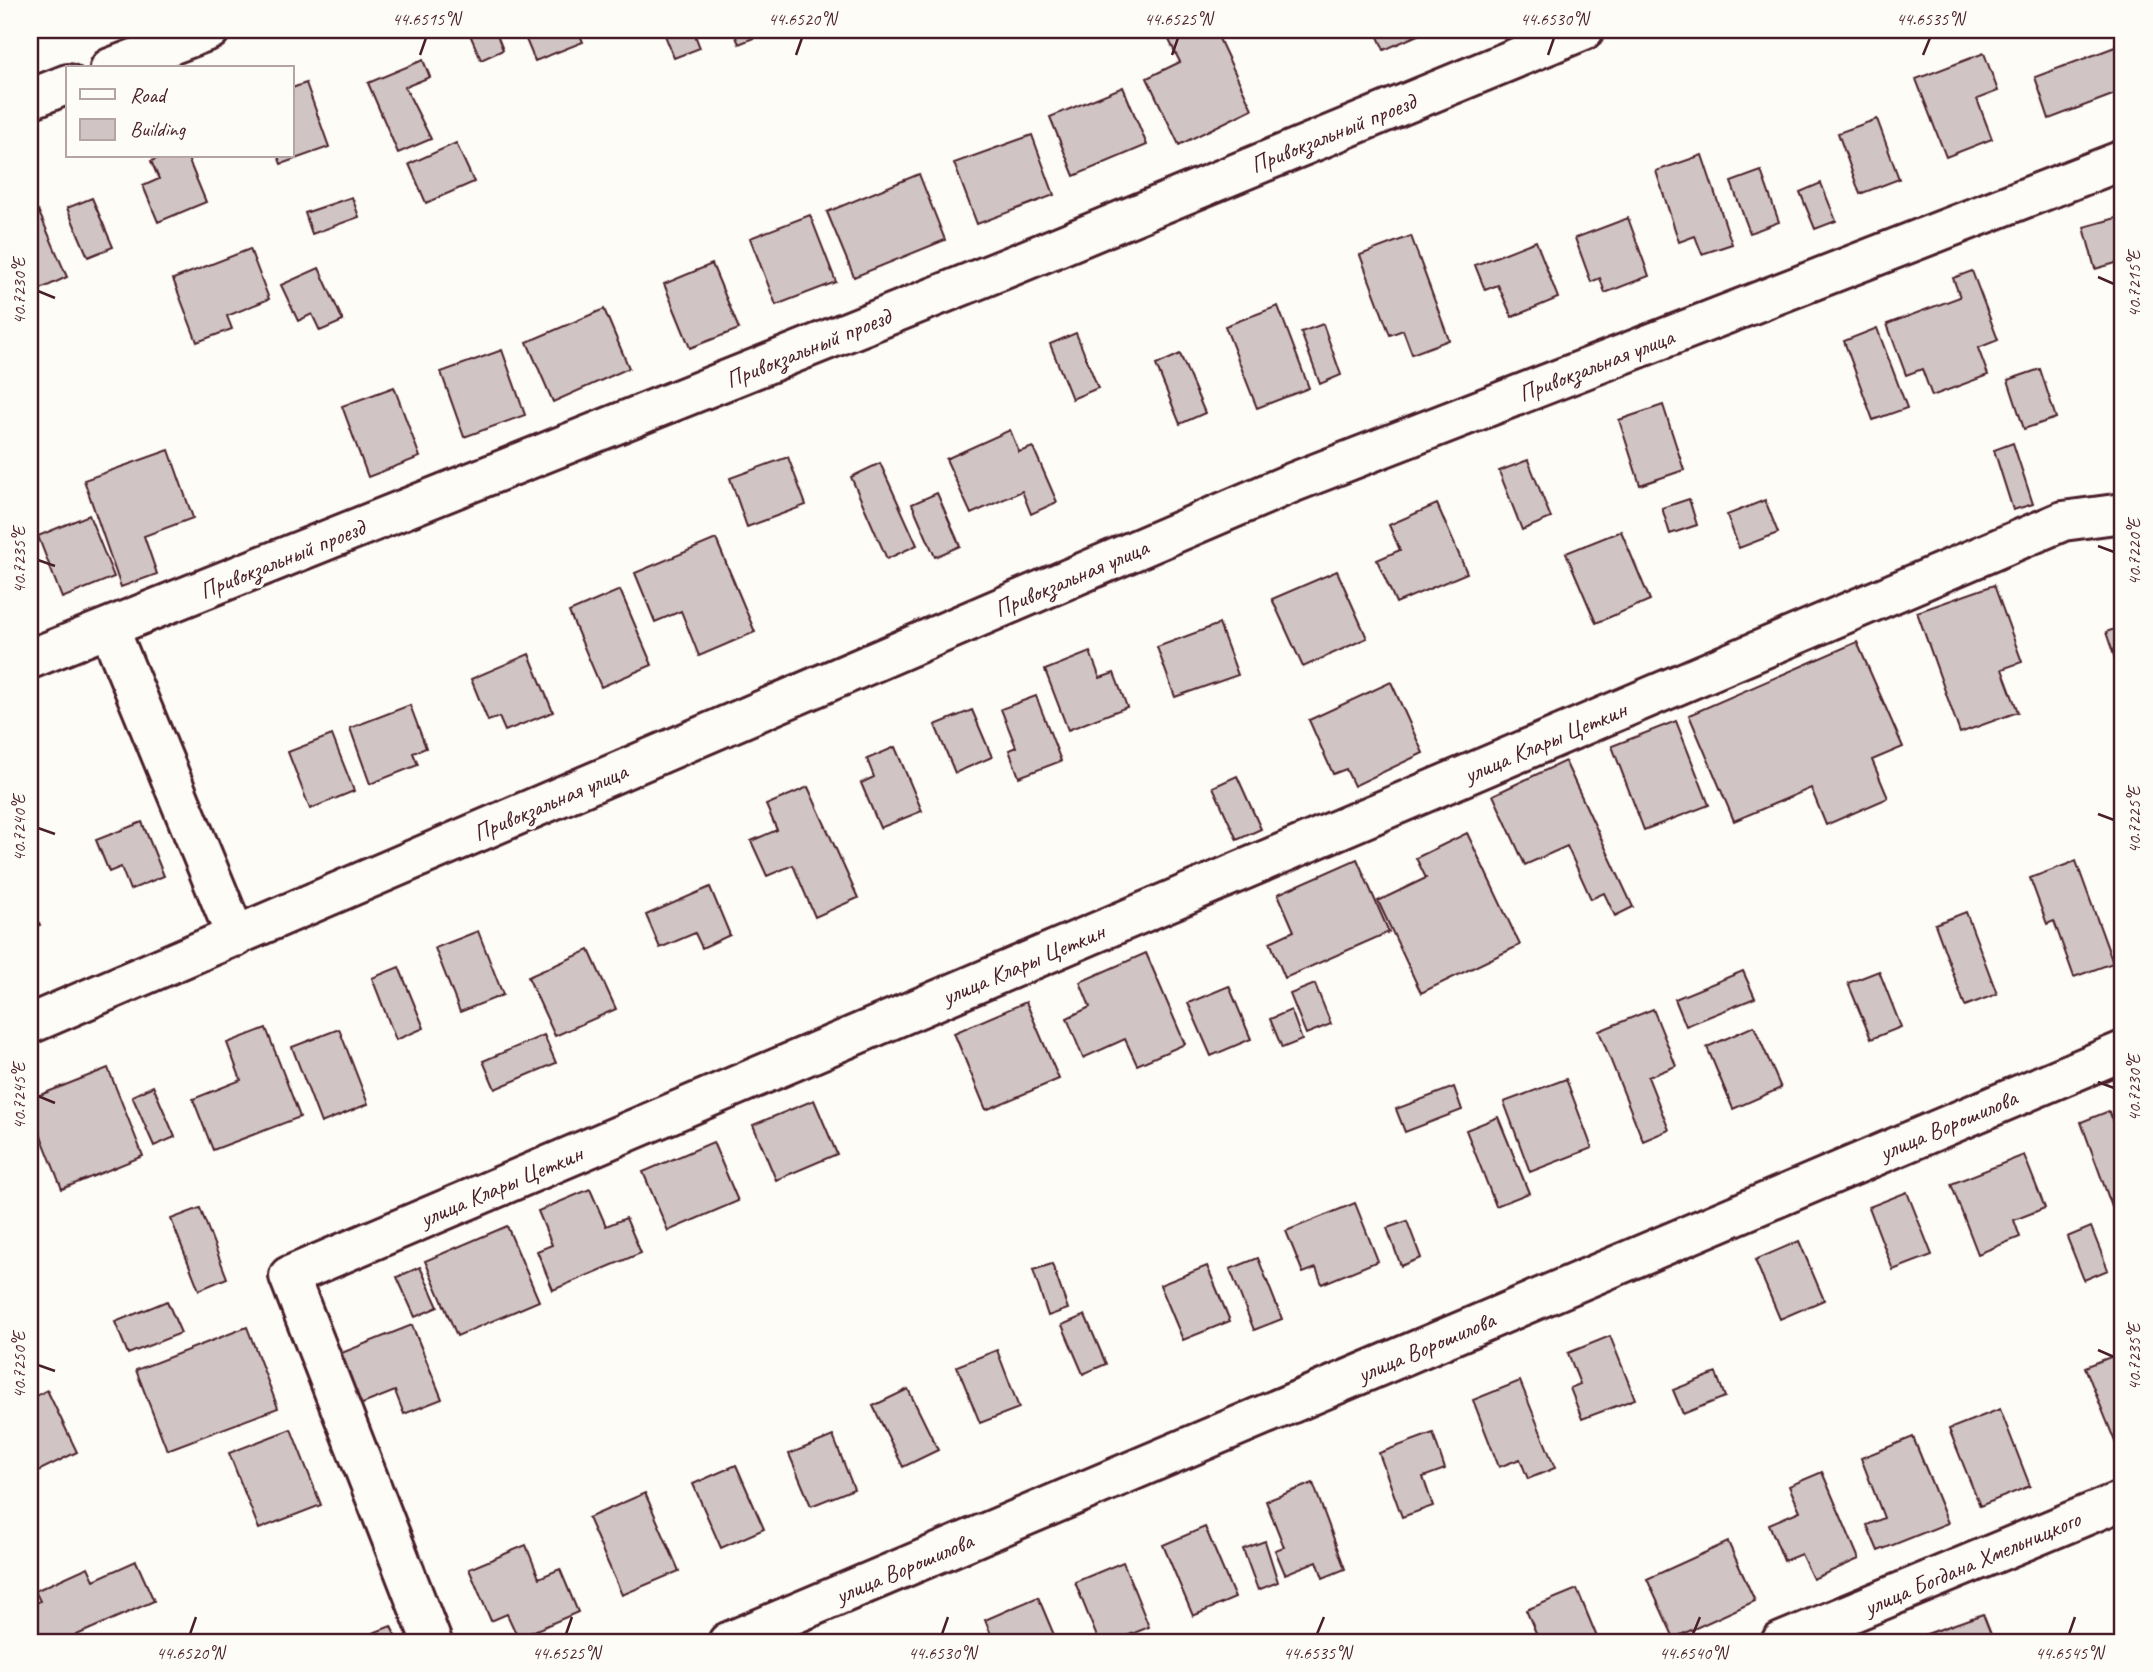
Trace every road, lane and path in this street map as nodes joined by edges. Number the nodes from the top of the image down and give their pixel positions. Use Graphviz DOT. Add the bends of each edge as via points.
graph roads {
  1 [pos="210,30"];
  2 [pos="1584,30"];
  3 [pos="115,66"];
  4 [pos="66,85"];
  5 [pos="30,99"];
  6 [pos="2123,160"];
  7 [pos="2123,513"];
  8 [pos="109,628"];
  9 [pos="30,659"];
  10 [pos="236,937"];
  11 [pos="30,1024"];
  12 [pos="2123,1051"];
  13 [pos="2123,1500"];
  14 [pos="432,1642"];
  15 [pos="728,1642"];
  16 [pos="1781,1642"];
  1 -- 3 [label="street"];
  2 -- 8 [label="street, Привокзальный проезд" via="1009,267"];
  4 -- 5 [label="street"];
  6 -- 10 [label="street, Привокзальная улица" via="1294,482"];
  7 -- 14 [label="street, улица Клары Цеткин" via="2063,521 289,1276"];
  8 -- 9 [label="street, Привокзальный проезд"];
  8 -- 10 [label="street"];
  10 -- 11 [label="street, Привокзальная улица"];
  12 -- 15 [label="street, улица Ворошилова"];
  13 -- 16 [label="street, улица Богдана Хмельницкого"];
}
